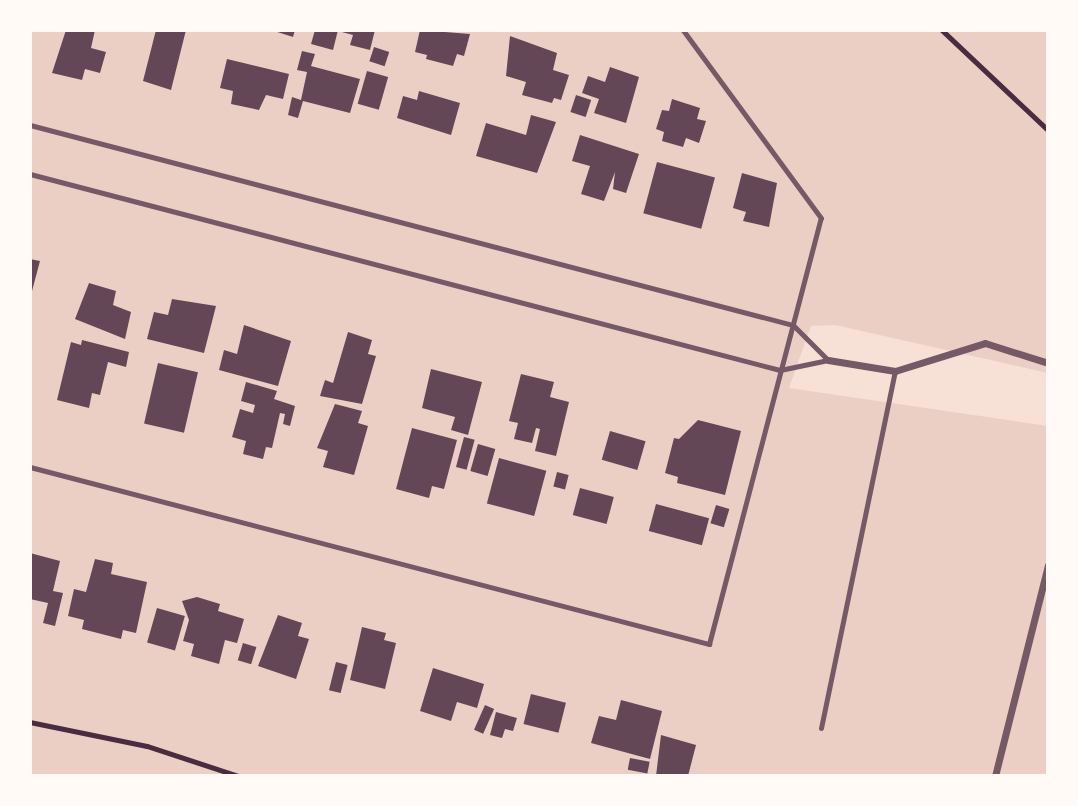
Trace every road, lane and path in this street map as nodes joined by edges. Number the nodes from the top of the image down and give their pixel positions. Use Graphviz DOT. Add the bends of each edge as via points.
graph roads {
  1 [pos="683,30"];
  2 [pos="942,30"];
  3 [pos="30,125"];
  4 [pos="1048,130"];
  5 [pos="30,173"];
  6 [pos="793,325"];
  7 [pos="828,360"];
  8 [pos="1048,363"];
  9 [pos="780,370"];
  10 [pos="895,371"];
  11 [pos="30,467"];
  12 [pos="1048,565"];
  13 [pos="30,722"];
  14 [pos="821,728"];
  15 [pos="239,776"];
  16 [pos="995,776"];
  1 -- 6 [label="lane" via="821,218"];
  2 -- 4 [label="path"];
  3 -- 6 [label="lane"];
  5 -- 9 [label="lane"];
  6 -- 7 [label="lane"];
  6 -- 9 [label="lane"];
  7 -- 9 [label="lane"];
  7 -- 10 [label="street"];
  8 -- 10 [label="street" via="985,343"];
  9 -- 11 [label="lane" via="709,644"];
  10 -- 14 [label="lane"];
  12 -- 16 [label="street"];
  13 -- 15 [label="path" via="147,746"];
}
